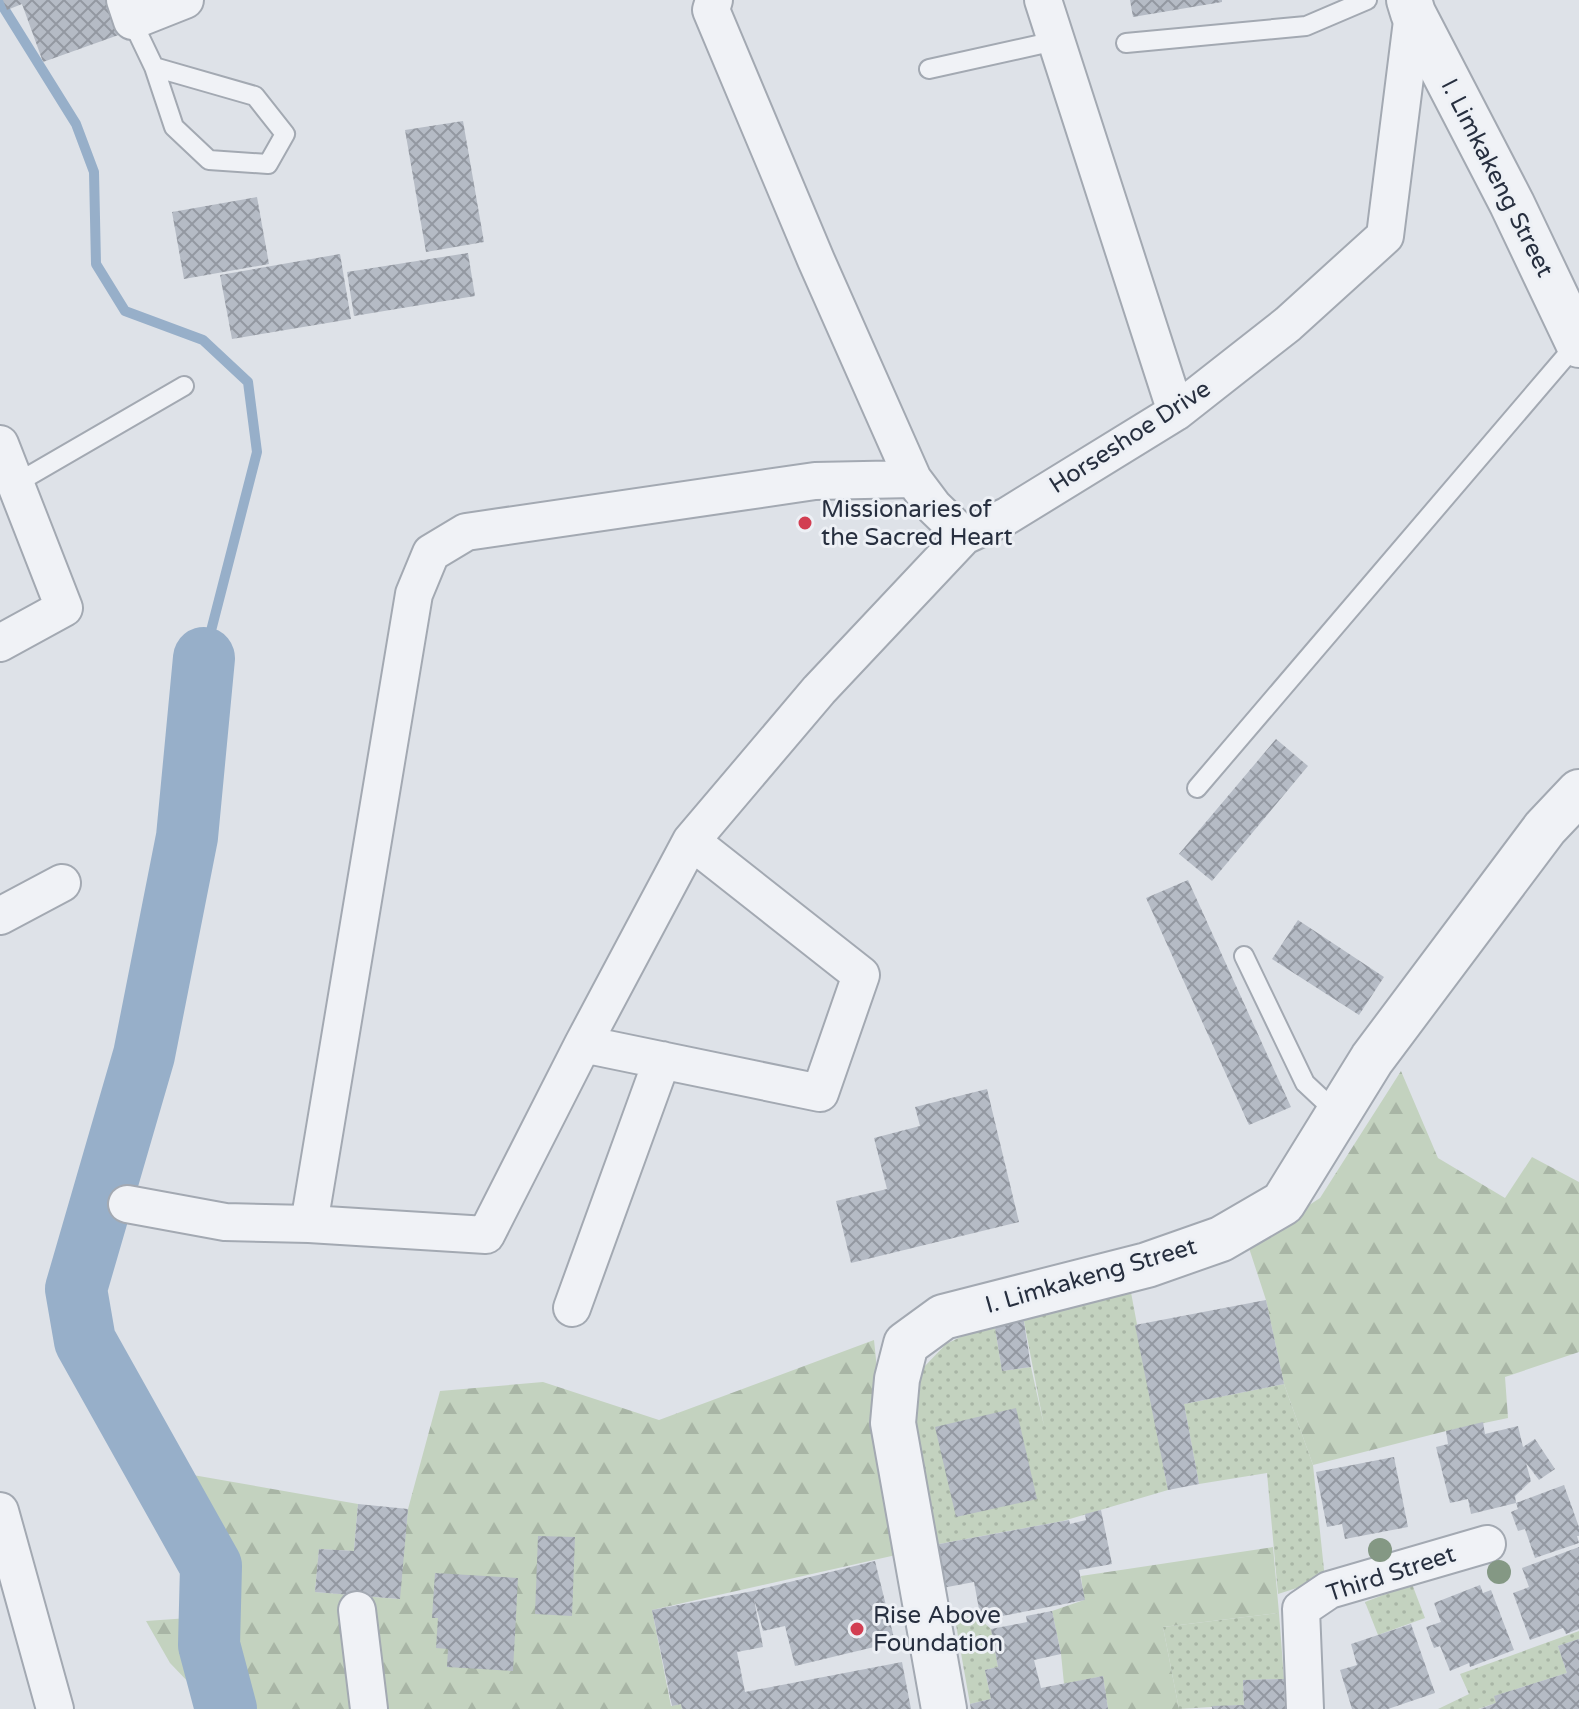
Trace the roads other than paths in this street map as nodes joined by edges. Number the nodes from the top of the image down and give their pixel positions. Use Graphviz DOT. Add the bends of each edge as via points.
graph roads {
  1 [pos="185,0"];
  2 [pos="714,0"];
  3 [pos="1043,0"];
  4 [pos="1367,0"];
  5 [pos="1411,6"];
  6 [pos="128,10"];
  7 [pos="1055,41"];
  8 [pos="1126,43"];
  9 [pos="154,67"];
  10 [pos="929,69"];
  11 [pos="1578,343"];
  12 [pos="184,386"];
  13 [pos="1176,412"];
  14 [pos="0,444"];
  15 [pos="913,479"];
  16 [pos="15,484"];
  17 [pos="964,536"];
  18 [pos="0,643"];
  19 [pos="1197,788"];
  20 [pos="1579,792"];
  21 [pos="691,841"];
  22 [pos="62,883"];
  23 [pos="0,916"];
  24 [pos="1244,956"];
  25 [pos="583,1044"];
  26 [pos="662,1060"];
  27 [pos="1337,1114"];
  28 [pos="127,1204"];
  29 [pos="309,1224"];
  30 [pos="572,1308"];
  31 [pos="0,1511"];
  32 [pos="1487,1544"];
  33 [pos="357,1610"];
  34 [pos="55,1709"];
  35 [pos="369,1709"];
  36 [pos="944,1709"];
  37 [pos="1305,1709"];
  1 -- 6 [label="street"];
  2 -- 15 [label="street" via="711,10"];
  3 -- 7 [label="street"];
  4 -- 8 [label="lane" via="1306,26"];
  5 -- 11 [label="street, I. Limkakeng Street"];
  5 -- 13 [label="street, Horseshoe Drive" via="1385,236 1288,324"];
  6 -- 9 [label="lane"];
  7 -- 10 [label="lane"];
  7 -- 13 [label="street"];
  9 -- 9 [label="lane" via="174,127 209,160 268,164 285,134 255,96"];
  11 -- 19 [label="lane"];
  12 -- 16 [label="lane"];
  13 -- 17 [label="street, Horseshoe Drive" via="1007,516"];
  14 -- 16 [label="street"];
  15 -- 17 [label="street"];
  15 -- 29 [label="street" via="815,481 466,532 431,553 414,594"];
  16 -- 18 [label="street" via="64,608"];
  17 -- 21 [label="street" via="819,690"];
  20 -- 27 [label="street, I. Limkakeng Street" via="1545,828 1372,1059"];
  21 -- 25 [label="street"];
  21 -- 26 [label="street" via="861,975 820,1093"];
  22 -- 23 [label="street"];
  24 -- 27 [label="lane" via="1305,1083"];
  25 -- 26 [label="street"];
  25 -- 29 [label="street" via="486,1235"];
  26 -- 30 [label="street"];
  27 -- 36 [label="street, I. Limkakeng Street" via="1283,1203 1221,1239 1147,1265 943,1317 906,1344 893,1423"];
  28 -- 29 [label="street" via="225,1222"];
  31 -- 34 [label="street"];
  32 -- 37 [label="street, Third Street" via="1329,1590 1301,1609"];
  33 -- 35 [label="street"];
}
